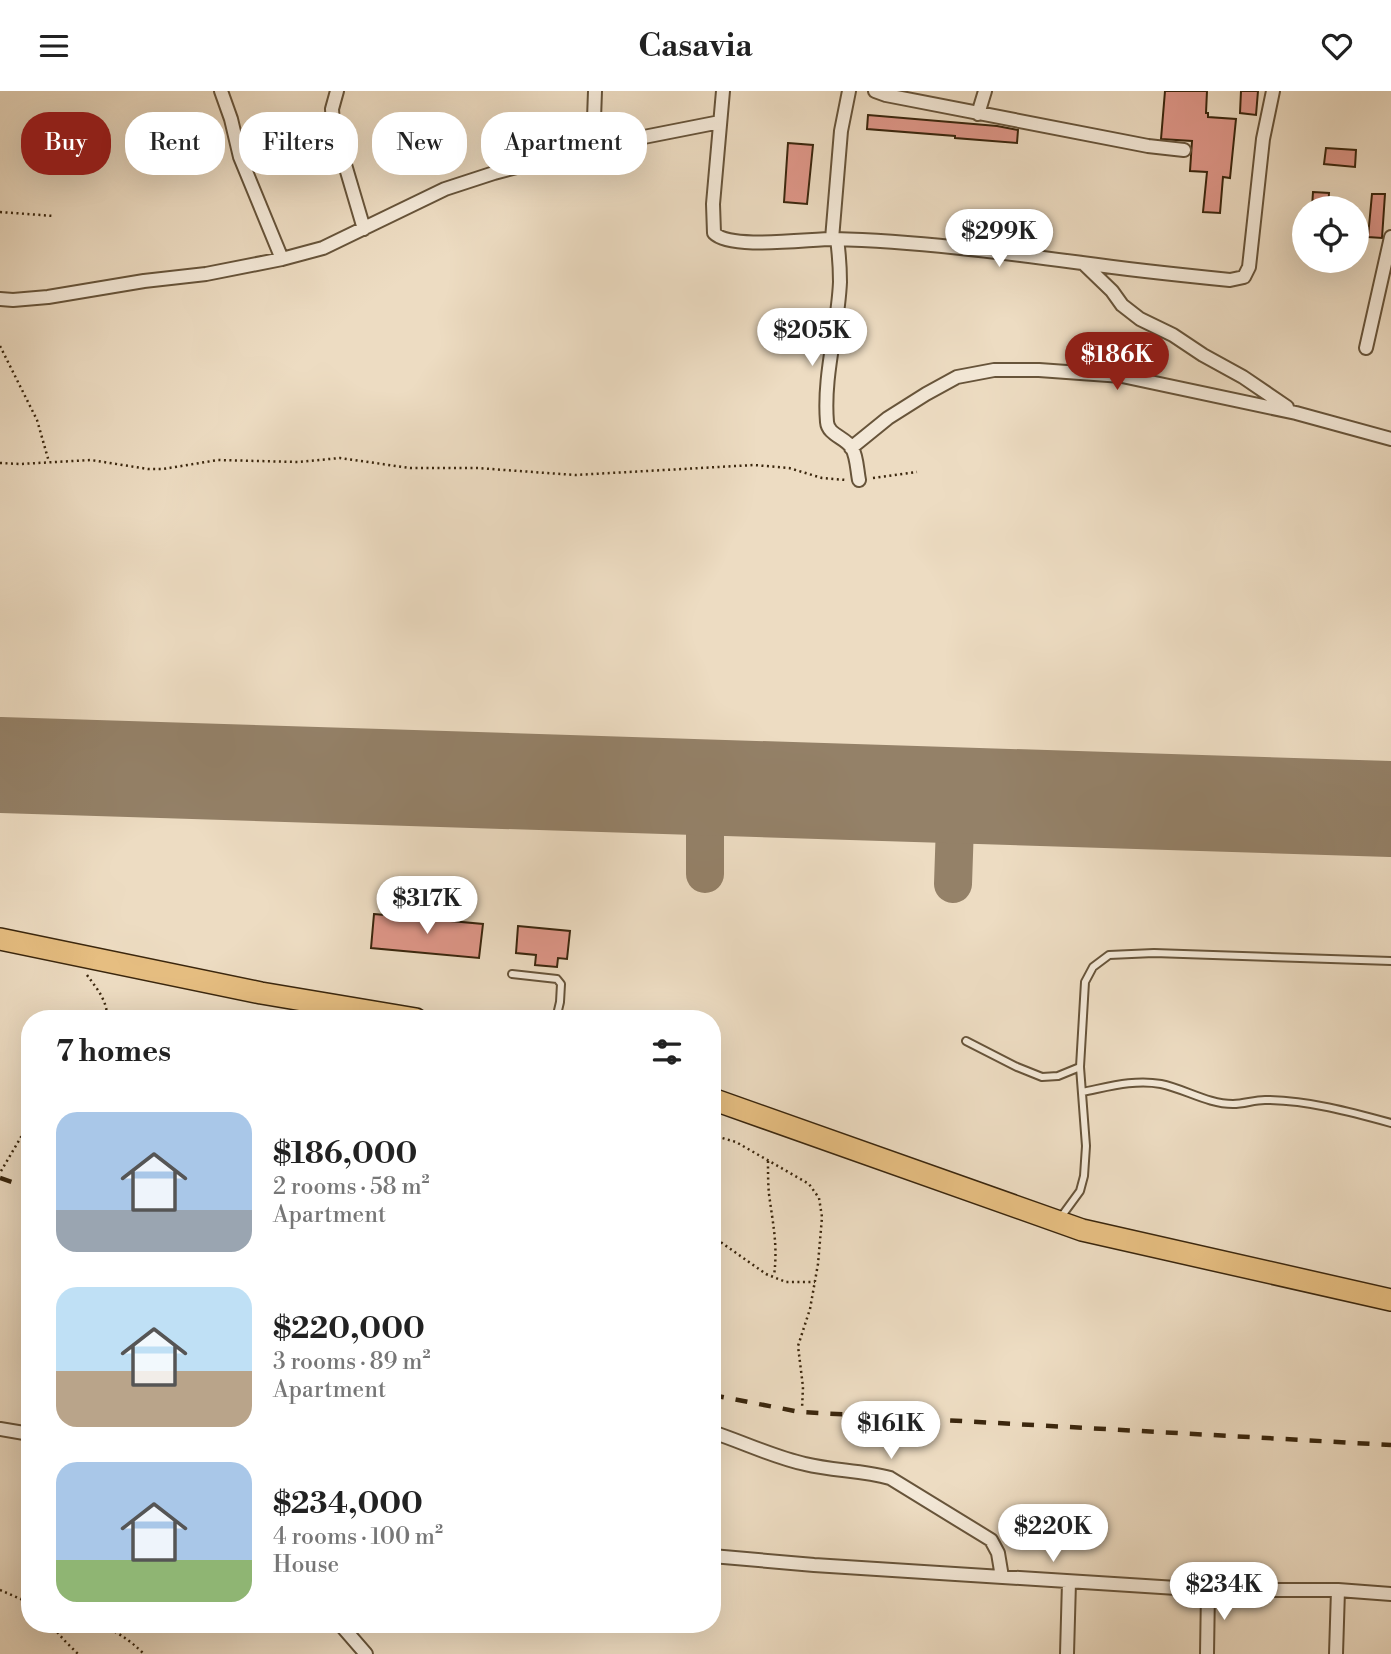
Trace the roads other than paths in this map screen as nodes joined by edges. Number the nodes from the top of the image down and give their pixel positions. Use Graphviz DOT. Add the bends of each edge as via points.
graph roads {
  1 [pos="221,91"];
  2 [pos="337,91"];
  3 [pos="595,91"];
  4 [pos="723,91"];
  5 [pos="849,91"];
  6 [pos="875,91"];
  7 [pos="985,91"];
  8 [pos="1273,91"];
  9 [pos="332,112"];
  10 [pos="594,112"];
  11 [pos="978,114"];
  12 [pos="720,122"];
  13 [pos="647,136"];
  14 [pos="1184,150"];
  15 [pos="239,153"];
  16 [pos="247,175"];
  17 [pos="348,175"];
  18 [pos="488,175"];
  19 [pos="364,229"];
  20 [pos="1391,237"];
  21 [pos="834,239"];
  22 [pos="282,259"];
  23 [pos="1083,264"];
  24 [pos="0,299"];
  25 [pos="1366,348"];
  26 [pos="1296,413"];
  27 [pos="1391,439"];
  28 [pos="851,448"];
  29 [pos="859,480"];
  30 [pos="0,939"];
  31 [pos="1391,961"];
  32 [pos="512,974"];
  33 [pos="362,1010"];
  34 [pos="558,1010"];
  35 [pos="966,1041"];
  36 [pos="1080,1067"];
  37 [pos="1082,1092"];
  38 [pos="721,1102"];
  39 [pos="1391,1123"];
  40 [pos="1058,1221"];
  41 [pos="1391,1300"];
  42 [pos="0,1429"];
  43 [pos="21,1432"];
  44 [pos="721,1435"];
  45 [pos="721,1557"];
  46 [pos="1002,1577"];
  47 [pos="1069,1582"];
  48 [pos="1208,1590"];
  49 [pos="1338,1590"];
  50 [pos="1391,1594"];
  51 [pos="348,1633"];
  52 [pos="366,1654"];
  53 [pos="1067,1654"];
  54 [pos="1207,1654"];
  55 [pos="1336,1654"];
  1 -- 15 [label="street"];
  2 -- 9 [label="street"];
  3 -- 10 [label="street"];
  4 -- 12 [label="street"];
  5 -- 21 [label="street" via="841,131"];
  6 -- 11 [label="street"];
  7 -- 11 [label="street"];
  8 -- 23 [label="street" via="1244,277 1230,280"];
  11 -- 14 [label="street"];
  12 -- 13 [label="street"];
  12 -- 21 [label="street" via="714,233 726,241"];
  16 -- 22 [label="street"];
  17 -- 19 [label="street"];
  18 -- 19 [label="street" via="445,189"];
  19 -- 22 [label="street" via="323,248"];
  20 -- 25 [label="street"];
  21 -- 23 [label="street" via="953,246"];
  21 -- 28 [label="street" via="840,283 827,423"];
  22 -- 24 [label="street" via="48,297"];
  23 -- 26 [label="street" via="1140,319"];
  26 -- 27 [label="street"];
  26 -- 28 [label="street" via="1122,376 994,370 957,377 888,418"];
  28 -- 29 [label="street"];
  30 -- 33 [label="main road"];
  31 -- 36 [label="lane" via="1110,955 1093,967 1085,982"];
  32 -- 34 [label="lane" via="557,979 561,984"];
  35 -- 36 [label="lane" via="1042,1077"];
  36 -- 37 [label="lane"];
  37 -- 39 [label="lane" via="1140,1081 1220,1102 1287,1102"];
  37 -- 40 [label="lane" via="1084,1176 1080,1191"];
  38 -- 40 [label="main road"];
  40 -- 41 [label="main road"];
  42 -- 43 [label="street"];
  44 -- 46 [label="street" via="790,1461 890,1478 991,1540"];
  45 -- 46 [label="street"];
  46 -- 47 [label="street"];
  47 -- 48 [label="street"];
  47 -- 53 [label="street"];
  48 -- 49 [label="street"];
  48 -- 54 [label="street"];
  49 -- 50 [label="street"];
  49 -- 55 [label="street"];
  51 -- 52 [label="street"];
}
